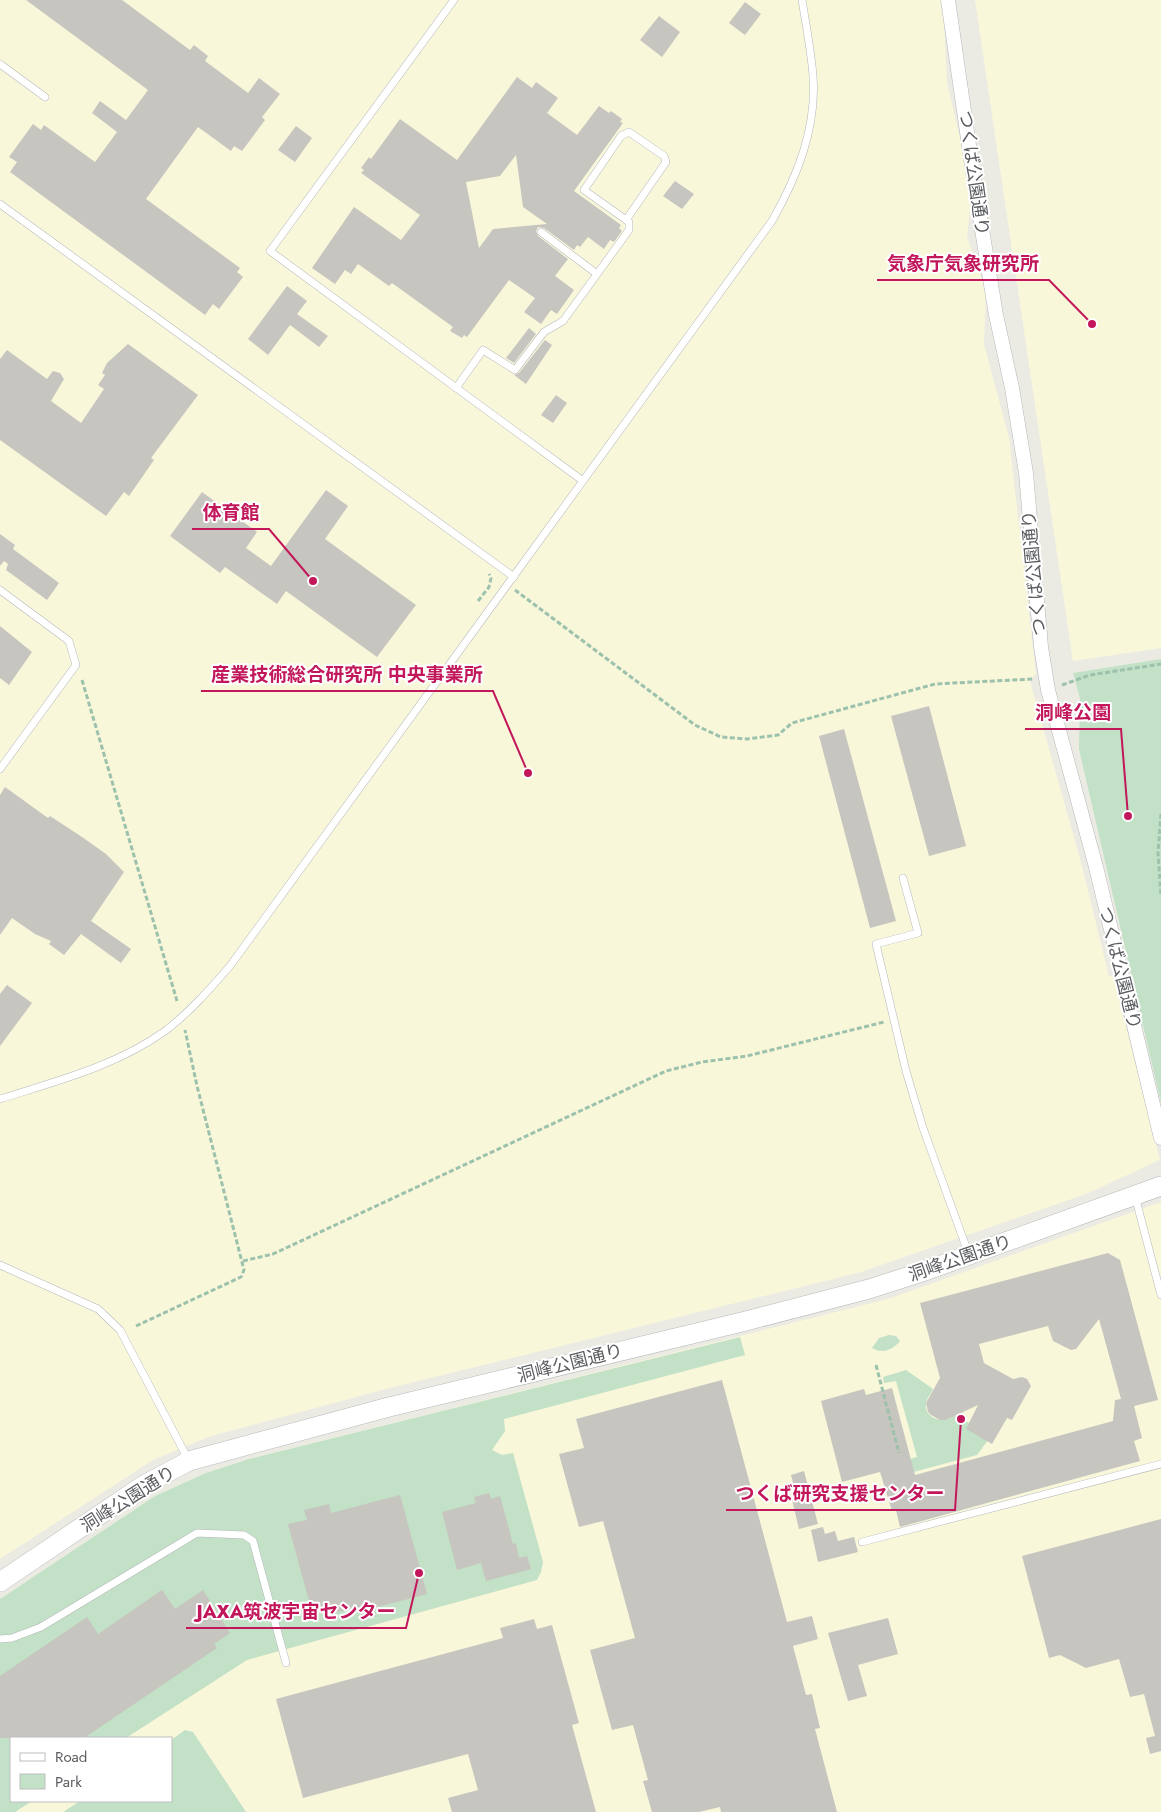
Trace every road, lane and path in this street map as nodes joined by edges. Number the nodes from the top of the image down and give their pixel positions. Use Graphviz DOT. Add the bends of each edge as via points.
graph roads {
  1 [pos="454,0"];
  2 [pos="802,0"];
  3 [pos="948,0"];
  4 [pos="0,64"];
  5 [pos="45,97"];
  6 [pos="0,204"];
  7 [pos="626,220"];
  8 [pos="541,232"];
  9 [pos="598,274"];
  10 [pos="456,388"];
  11 [pos="583,480"];
  12 [pos="514,577"];
  13 [pos="508,585"];
  14 [pos="0,590"];
  15 [pos="1161,664"];
  16 [pos="82,680"];
  17 [pos="1047,684"];
  18 [pos="0,769"];
  19 [pos="1161,814"];
  20 [pos="903,878"];
  21 [pos="1161,896"];
  22 [pos="177,1001"];
  23 [pos="894,1020"];
  24 [pos="185,1030"];
  25 [pos="0,1099"];
  26 [pos="1161,1138"];
  27 [pos="1161,1186"];
  28 [pos="1135,1196"];
  29 [pos="969,1256"];
  30 [pos="243,1261"];
  31 [pos="0,1265"];
  32 [pos="1161,1295"];
  33 [pos="136,1326"];
  34 [pos="876,1365"];
  35 [pos="899,1453"];
  36 [pos="189,1461"];
  37 [pos="1161,1464"];
  38 [pos="862,1542"];
  39 [pos="0,1582"];
  40 [pos="0,1639"];
  41 [pos="286,1663"];
  1 -- 10 [label="lane" via="270,251"];
  2 -- 11 [label="lane" via="813,100 806,148 786,197 772,221"];
  3 -- 17 [label="street, つくば公園通り" via="978,207 1026,473 1040,648"];
  4 -- 5 [label="lane"];
  6 -- 12 [label="lane"];
  7 -- 7 [label="lane" via="584,190 621,136 629,132 664,156 666,162"];
  7 -- 9 [label="lane" via="629,230"];
  8 -- 9 [label="lane"];
  9 -- 10 [label="lane" via="563,321 544,332 515,370 483,350"];
  10 -- 11 [label="lane"];
  11 -- 12 [label="lane"];
  12 -- 13 [label="lane"];
  13 -- 17 [label="path" via="695,725 721,737 747,739 778,735 792,723 935,684"];
  13 -- 25 [label="lane" via="230,966 195,1005 166,1030 119,1058"];
  14 -- 18 [label="lane" via="69,641 76,665"];
  15 -- 17 [label="path"];
  16 -- 22 [label="path"];
  17 -- 26 [label="street, つくば公園通り" via="1096,867"];
  19 -- 21 [label="path" via="1158,853"];
  20 -- 23 [label="lane" via="918,933 876,944"];
  23 -- 29 [label="lane" via="923,1128"];
  23 -- 30 [label="path" via="666,1072 290,1246"];
  24 -- 30 [label="path" via="196,1086"];
  27 -- 28 [label="street, 洞峰公園通り"];
  28 -- 29 [label="street, 洞峰公園通り"];
  28 -- 32 [label="lane"];
  29 -- 36 [label="street, 洞峰公園通り" via="851,1294 390,1407"];
  30 -- 33 [label="path" via="241,1277"];
  31 -- 36 [label="lane" via="98,1308 111,1319 120,1330"];
  34 -- 35 [label="path"];
  36 -- 39 [label="street, 洞峰公園通り" via="144,1485"];
  37 -- 38 [label="lane"];
  40 -- 41 [label="lane" via="41,1627 198,1534 244,1535 253,1541"];
}
